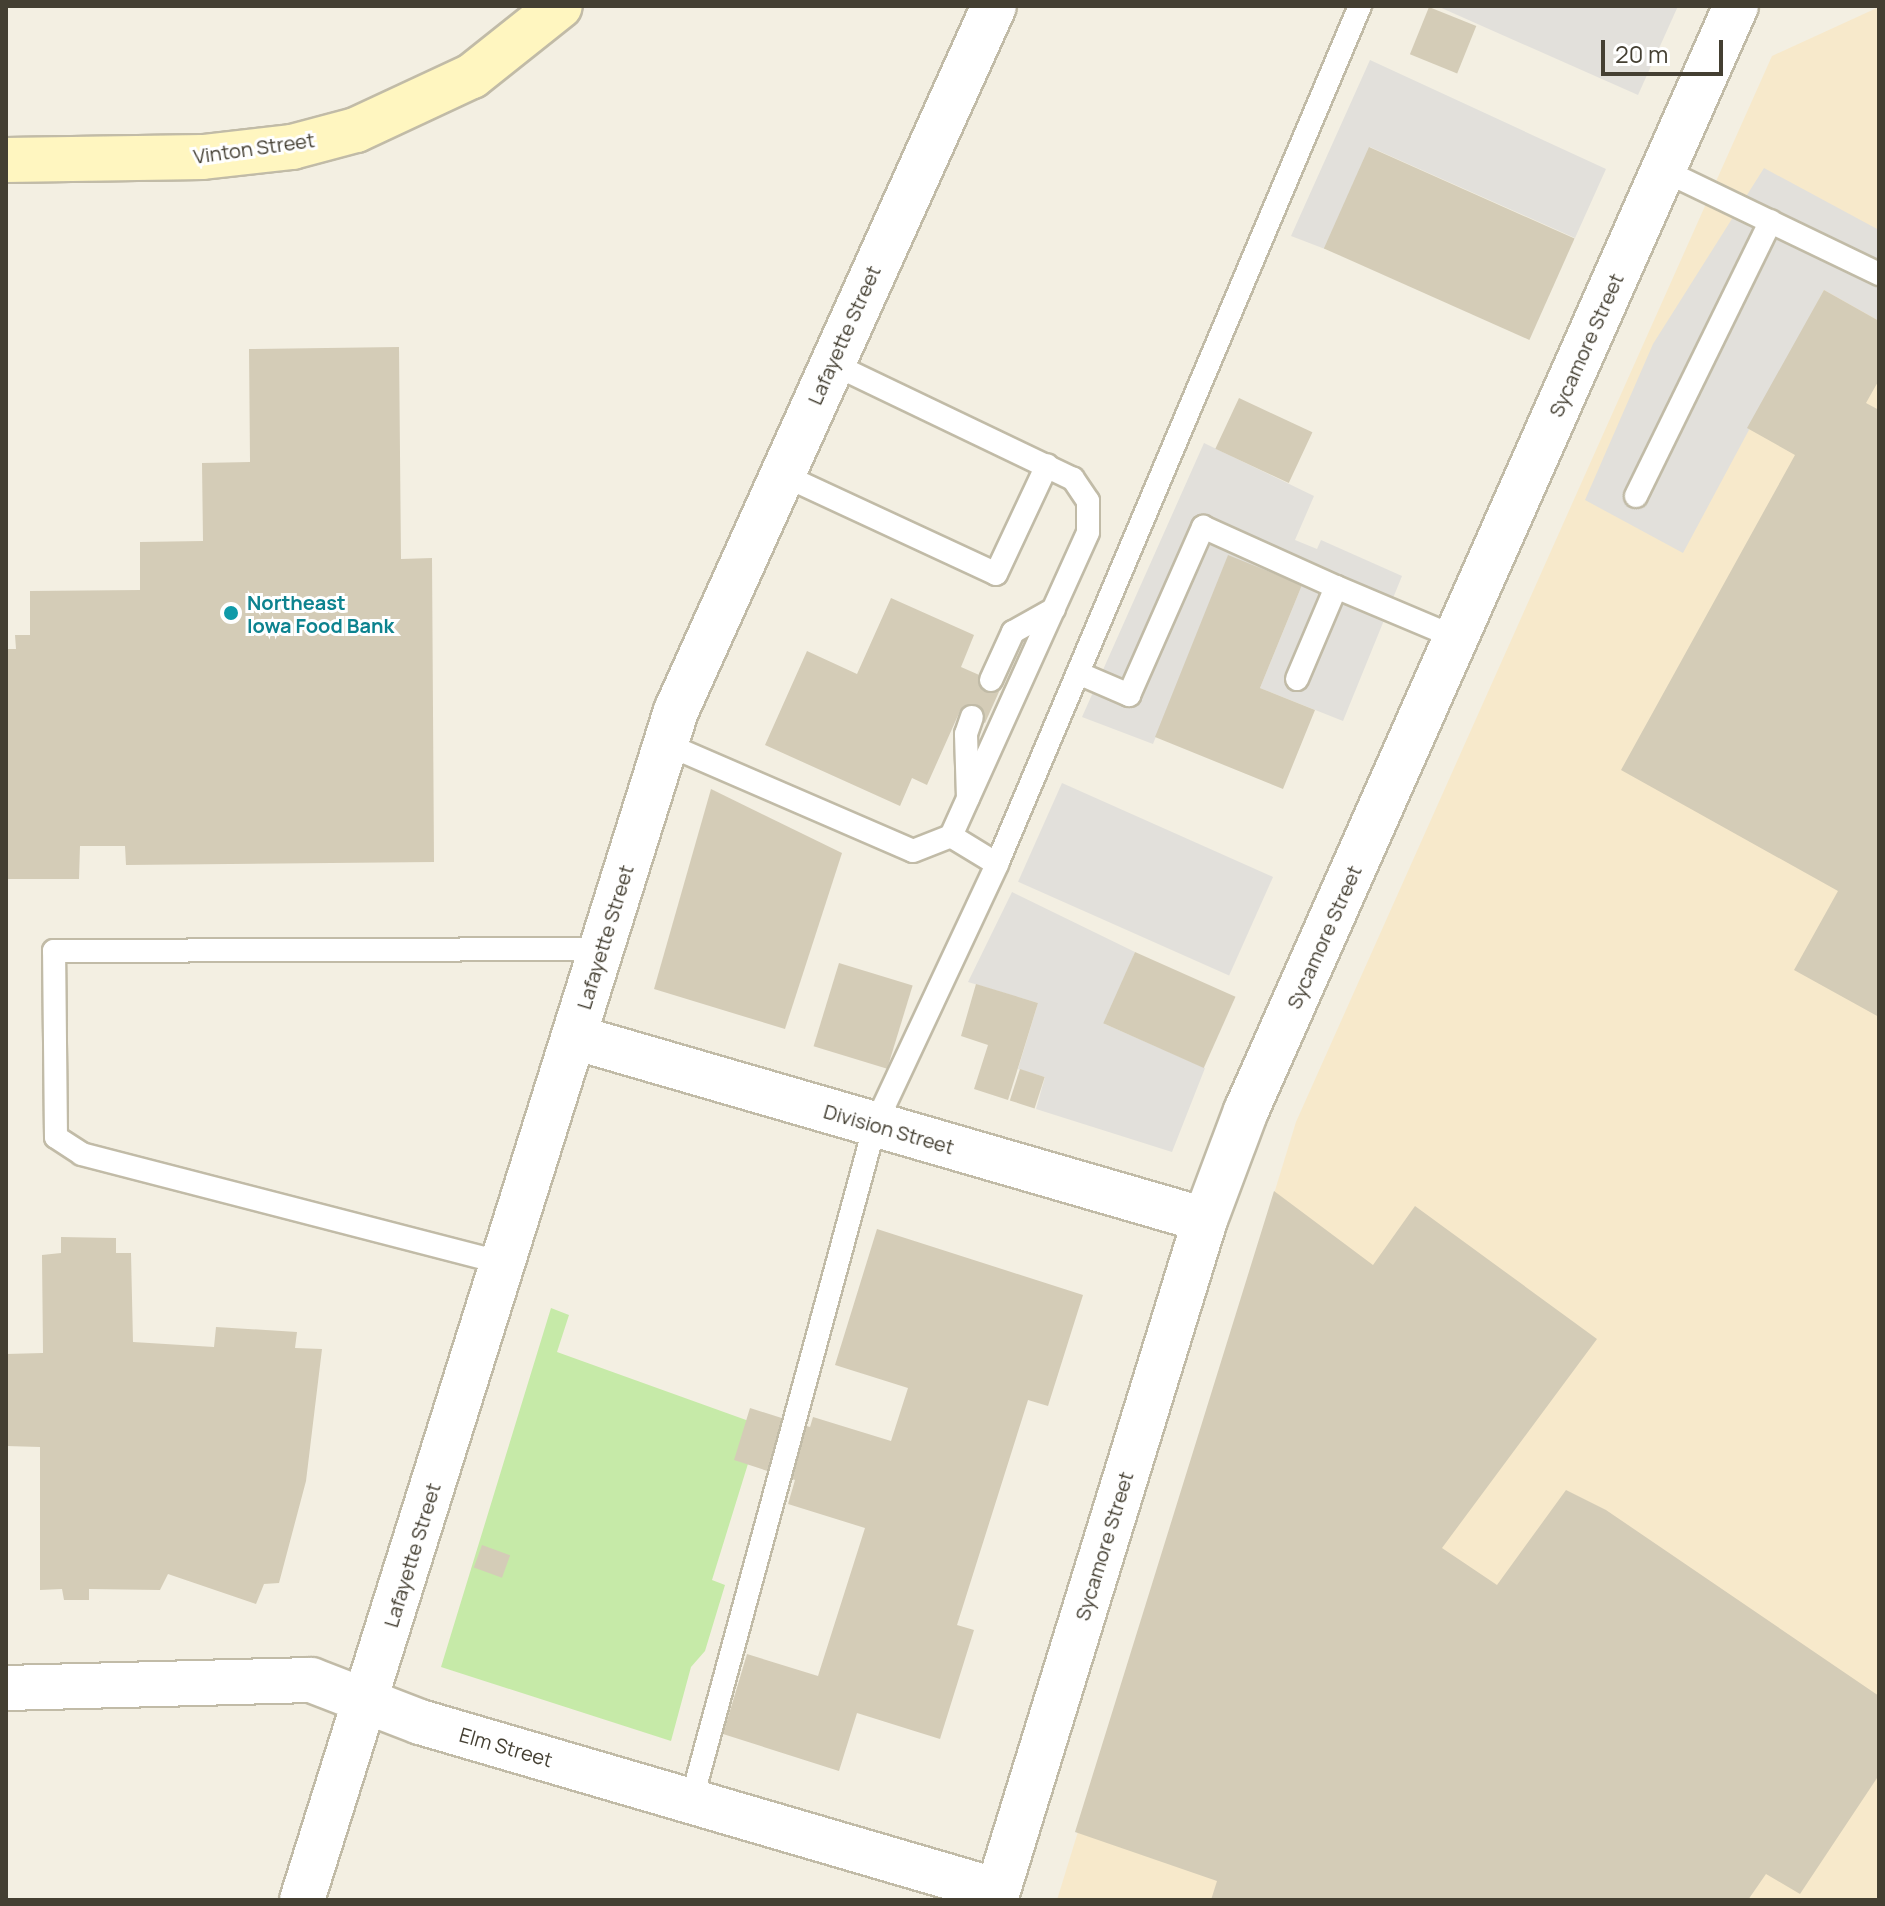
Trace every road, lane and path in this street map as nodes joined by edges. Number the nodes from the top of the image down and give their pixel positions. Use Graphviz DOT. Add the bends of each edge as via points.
graph roads {
  1 [pos="560,6"];
  2 [pos="994,6"];
  3 [pos="1360,6"];
  4 [pos="1736,6"];
  5 [pos="6,160"];
  6 [pos="1663,170"];
  7 [pos="1771,221"];
  8 [pos="1879,274"];
  9 [pos="831,363"];
  10 [pos="1047,465"];
  11 [pos="781,474"];
  12 [pos="1636,496"];
  13 [pos="1336,587"];
  14 [pos="1054,609"];
  15 [pos="1457,638"];
  16 [pos="1078,673"];
  17 [pos="1297,679"];
  18 [pos="991,680"];
  19 [pos="972,717"];
  20 [pos="666,744"];
  21 [pos="968,803"];
  22 [pos="951,836"];
  23 [pos="997,864"];
  24 [pos="601,949"];
  25 [pos="574,1037"];
  26 [pos="875,1125"];
  27 [pos="1205,1220"];
  28 [pos="503,1263"];
  29 [pos="6,1688"];
  30 [pos="369,1702"];
  31 [pos="691,1802"];
  32 [pos="996,1896"];
  33 [pos="302,1900"];
  1 -- 5 [label="main road, Vinton Street" via="472,76 356,130 292,147 203,157"];
  2 -- 9 [label="street, Lafayette Street"];
  3 -- 16 [label="lane"];
  4 -- 6 [label="street, Sycamore Street"];
  6 -- 7 [label="lane"];
  6 -- 15 [label="street, Sycamore Street"];
  7 -- 8 [label="lane"];
  7 -- 12 [label="lane"];
  9 -- 10 [label="lane"];
  9 -- 11 [label="street, Lafayette Street"];
  10 -- 11 [label="lane" via="996,574"];
  10 -- 14 [label="lane" via="1073,479 1088,501 1088,532"];
  11 -- 20 [label="street, Lafayette Street"];
  13 -- 15 [label="lane"];
  13 -- 16 [label="lane" via="1203,527 1129,695"];
  13 -- 17 [label="lane"];
  14 -- 18 [label="lane" via="1013,632"];
  14 -- 21 [label="lane"];
  15 -- 27 [label="street, Sycamore Street" via="1246,1111"];
  16 -- 23 [label="lane"];
  19 -- 21 [label="lane" via="966,734"];
  20 -- 22 [label="lane" via="913,851"];
  20 -- 24 [label="street, Lafayette Street"];
  21 -- 22 [label="lane"];
  22 -- 23 [label="lane"];
  23 -- 26 [label="lane"];
  24 -- 25 [label="street, Lafayette Street"];
  24 -- 28 [label="lane" via="54,951 56,1137 82,1154"];
  25 -- 26 [label="street, Division Street"];
  25 -- 28 [label="street, Lafayette Street"];
  26 -- 27 [label="street, Division Street"];
  26 -- 31 [label="lane"];
  27 -- 32 [label="street, Sycamore Street"];
  28 -- 30 [label="street, Lafayette Street"];
  29 -- 30 [label="street, Elm Street" via="311,1680"];
  30 -- 31 [label="street, Elm Street"];
  30 -- 33 [label="street, Lafayette Street"];
  31 -- 32 [label="street, Elm Street"];
}
